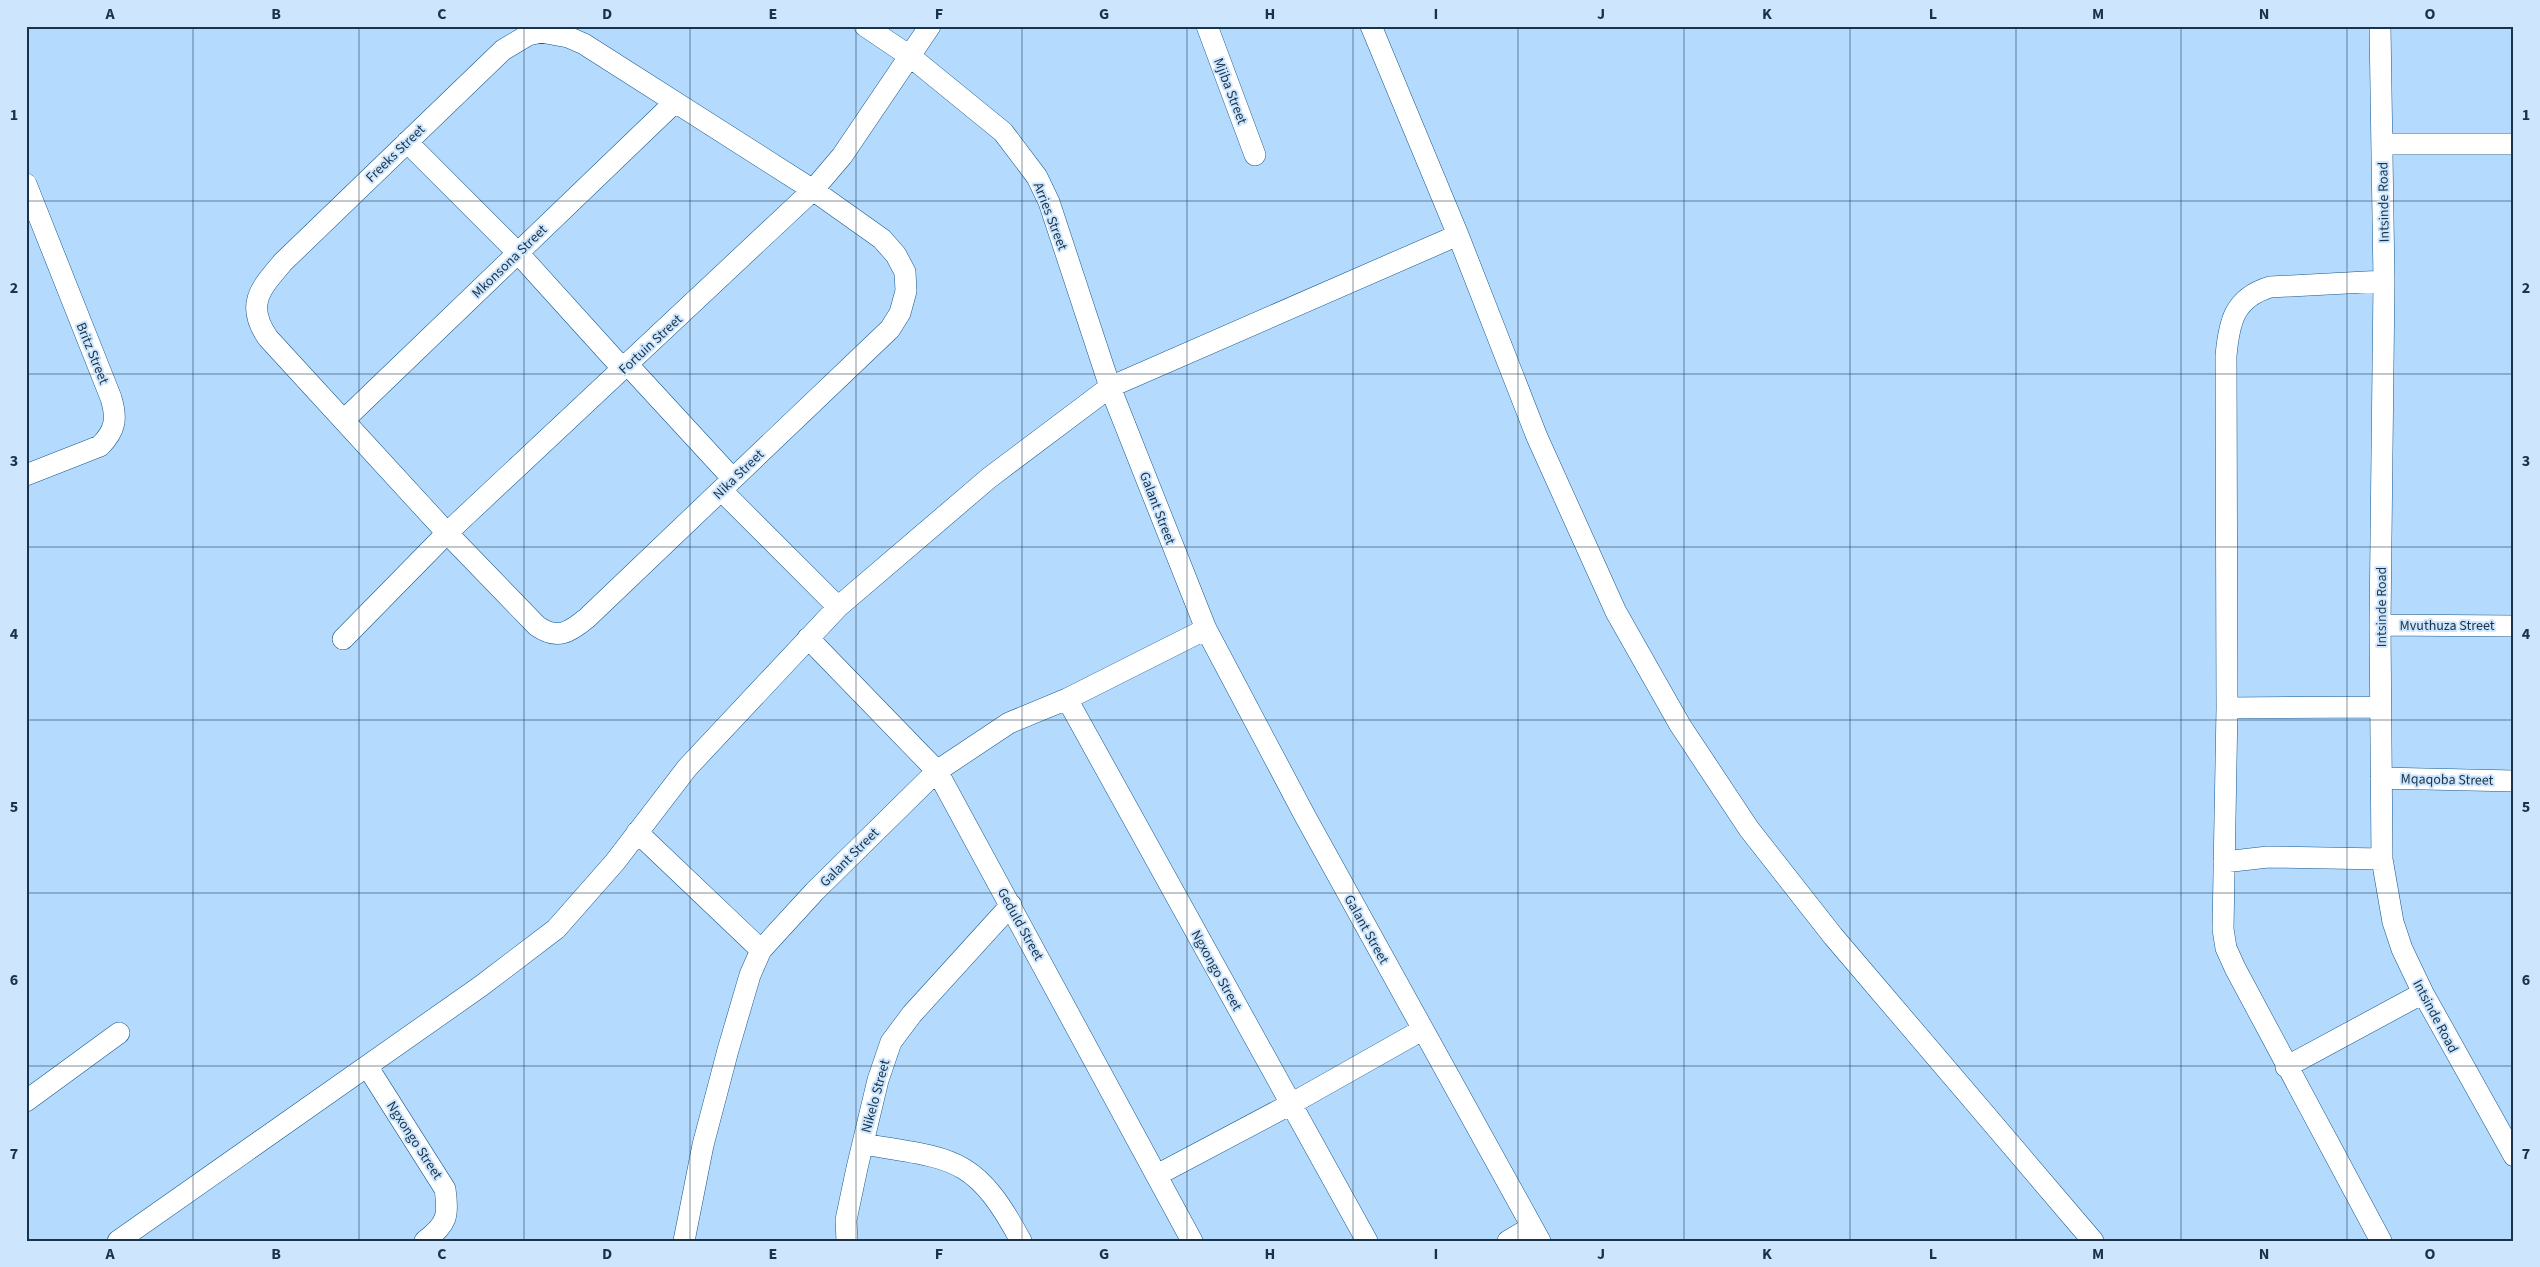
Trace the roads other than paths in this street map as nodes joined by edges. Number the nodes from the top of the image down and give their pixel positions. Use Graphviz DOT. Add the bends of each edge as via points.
graph roads {
  1 [pos="865,26"];
  2 [pos="930,26"];
  3 [pos="1207,26"];
  4 [pos="1371,26"];
  5 [pos="2380,26"];
  6 [pos="911,57"];
  7 [pos="675,102"];
  8 [pos="407,142"];
  9 [pos="2382,144"];
  10 [pos="2514,144"];
  11 [pos="1255,155"];
  12 [pos="26,184"];
  13 [pos="813,190"];
  14 [pos="1458,235"];
  15 [pos="518,253"];
  16 [pos="2384,281"];
  17 [pos="625,367"];
  18 [pos="1110,387"];
  19 [pos="344,420"];
  20 [pos="26,475"];
  21 [pos="728,485"];
  22 [pos="448,533"];
  23 [pos="838,607"];
  24 [pos="2380,625"];
  25 [pos="2514,626"];
  26 [pos="1206,629"];
  27 [pos="808,638"];
  28 [pos="342,639"];
  29 [pos="1067,699"];
  30 [pos="2380,707"];
  31 [pos="2227,708"];
  32 [pos="937,771"];
  33 [pos="2381,778"];
  34 [pos="2514,781"];
  35 [pos="637,832"];
  36 [pos="2382,859"];
  37 [pos="2224,862"];
  38 [pos="1011,905"];
  39 [pos="761,950"];
  40 [pos="2423,993"];
  41 [pos="1422,1030"];
  42 [pos="119,1033"];
  43 [pos="367,1066"];
  44 [pos="2286,1067"];
  45 [pos="26,1101"];
  46 [pos="1291,1104"];
  47 [pos="863,1144"];
  48 [pos="2514,1156"];
  49 [pos="1157,1175"];
  50 [pos="1536,1234"];
  51 [pos="123,1239"];
  52 [pos="426,1241"];
  53 [pos="684,1241"];
  54 [pos="847,1241"];
  55 [pos="1021,1241"];
  56 [pos="1192,1241"];
  57 [pos="1367,1241"];
  58 [pos="1508,1241"];
  59 [pos="2093,1241"];
  60 [pos="2381,1241"];
  1 -- 6 [label="street, Arries Street"];
  2 -- 6 [label="street, Fortuin Street"];
  3 -- 11 [label="street, Mjiba Street"];
  4 -- 14 [label="street"];
  5 -- 9 [label="street, Intsinde Road"];
  6 -- 13 [label="street, Fortuin Street" via="842,156"];
  6 -- 18 [label="street, Arries Street" via="1003,132 1037,177 1049,202"];
  7 -- 8 [label="street, Freeks Street" via="584,44 541,32 528,35 502,50"];
  7 -- 13 [label="street, Freeks Street"];
  7 -- 15 [label="street, Mkonsona Street"];
  8 -- 15 [label="street"];
  8 -- 19 [label="street, Freeks Street" via="283,262 256,303 255,314 268,338"];
  9 -- 10 [label="street"];
  9 -- 16 [label="street, Intsinde Road"];
  12 -- 20 [label="street, Britz Street" via="110,398 116,421 108,439 100,446"];
  13 -- 17 [label="street, Fortuin Street"];
  13 -- 21 [label="street, Nika Street" via="882,239 896,255 904,272 906,291 900,313 890,329"];
  14 -- 18 [label="street"];
  14 -- 59 [label="street" via="1537,437 1612,604 1680,725 1750,829 1833,936"];
  15 -- 17 [label="street"];
  15 -- 19 [label="street, Mkonsona Street"];
  16 -- 24 [label="street, Intsinde Road"];
  16 -- 31 [label="street" via="2270,287 2255,291 2242,302 2234,316 2226,356"];
  17 -- 21 [label="street"];
  17 -- 22 [label="street, Fortuin Street"];
  18 -- 23 [label="street" via="990,478"];
  18 -- 26 [label="street, Galant Street"];
  19 -- 22 [label="street, Freeks Street"];
  21 -- 22 [label="street, Nika Street" via="587,618 574,629 556,635 537,626"];
  21 -- 23 [label="street"];
  22 -- 28 [label="street, Fortuin Street"];
  23 -- 27 [label="street"];
  24 -- 25 [label="street, Mvuthuza Street"];
  24 -- 30 [label="street, Intsinde Road"];
  26 -- 29 [label="street, Galant Street"];
  26 -- 41 [label="street, Galant Street"];
  27 -- 32 [label="street, Geduld Street"];
  27 -- 35 [label="street" via="687,768"];
  29 -- 32 [label="street, Galant Street" via="1009,723"];
  29 -- 46 [label="street, Ngxongo Street"];
  30 -- 31 [label="street"];
  30 -- 33 [label="street, Intsinde Road"];
  31 -- 37 [label="street"];
  32 -- 38 [label="street, Geduld Street"];
  32 -- 39 [label="street, Galant Street" via="815,890"];
  33 -- 34 [label="street, Mqaqoba Street"];
  33 -- 36 [label="street, Intsinde Road"];
  35 -- 39 [label="street"];
  35 -- 43 [label="street" via="598,883 556,929"];
  36 -- 37 [label="street" via="2268,857"];
  36 -- 40 [label="street, Intsinde Road" via="2393,922"];
  37 -- 44 [label="street" via="2223,929 2226,948"];
  38 -- 47 [label="street, Nikelo Street" via="912,1014 892,1042 878,1080"];
  38 -- 49 [label="street, Geduld Street"];
  39 -- 53 [label="street, Galant Street" via="750,975 720,1078"];
  40 -- 44 [label="street"];
  40 -- 48 [label="street, Intsinde Road"];
  41 -- 46 [label="street"];
  41 -- 50 [label="street, Galant Street"];
  42 -- 45 [label="street"];
  43 -- 51 [label="street"];
  43 -- 52 [label="street, Ngxongo Street" via="445,1189 446,1218 441,1228"];
  44 -- 60 [label="street"];
  46 -- 49 [label="street"];
  46 -- 57 [label="street, Ngxongo Street"];
  47 -- 54 [label="street, Nikelo Street" via="846,1220"];
  47 -- 55 [label="street" via="935,1156 968,1169 996,1197"];
  49 -- 56 [label="street, Geduld Street"];
  50 -- 58 [label="street, Galant Street"];
}
